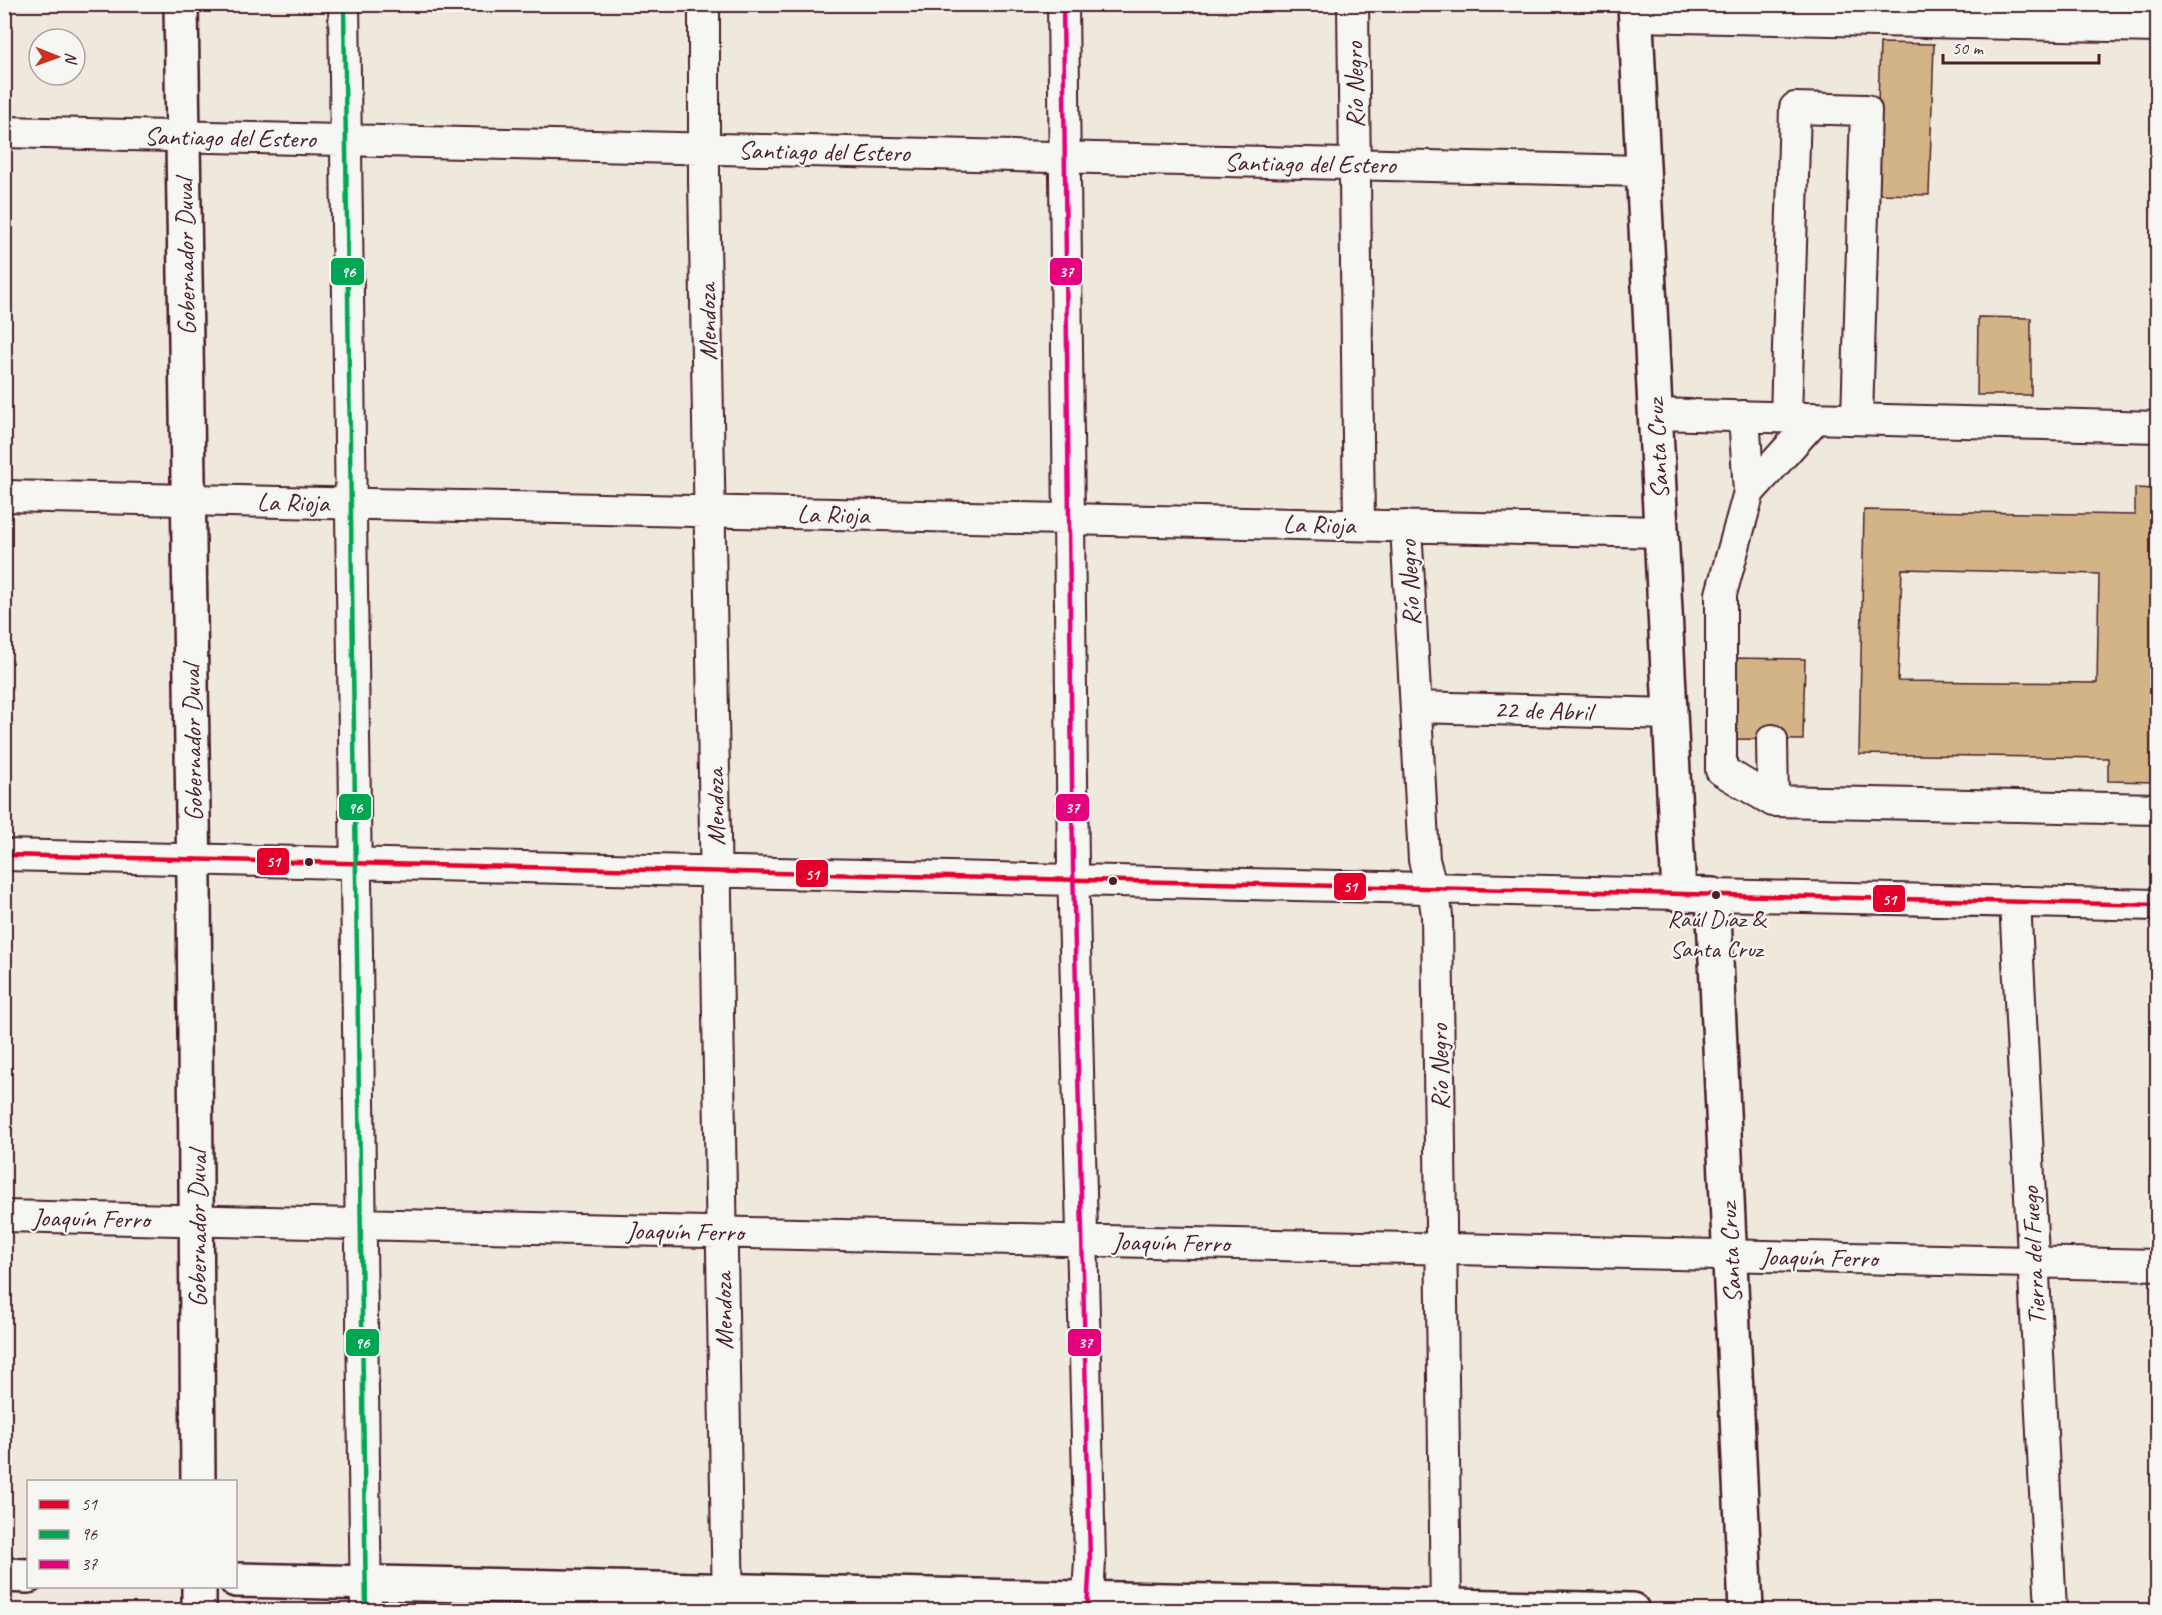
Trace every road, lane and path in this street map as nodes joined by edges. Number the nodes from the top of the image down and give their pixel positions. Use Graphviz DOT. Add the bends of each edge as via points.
graph roads {
  1 [pos="181,4"];
  2 [pos="344,4"];
  3 [pos="704,4"];
  4 [pos="1063,4"];
  5 [pos="1353,4"];
  6 [pos="1635,10"];
  7 [pos="1934,14"];
  8 [pos="2157,27"];
  9 [pos="4,132"];
  10 [pos="183,136"];
  11 [pos="346,140"];
  12 [pos="705,149"];
  13 [pos="1065,157"];
  14 [pos="1355,164"];
  15 [pos="1643,171"];
  16 [pos="1655,414"];
  17 [pos="1744,416"];
  18 [pos="1786,417"];
  19 [pos="1816,418"];
  20 [pos="1857,419"];
  21 [pos="2157,427"];
  22 [pos="1749,492"];
  23 [pos="4,496"];
  24 [pos="189,500"];
  25 [pos="351,503"];
  26 [pos="710,511"];
  27 [pos="1069,519"];
  28 [pos="1359,525"];
  29 [pos="1406,526"];
  30 [pos="1661,532"];
  31 [pos="1416,707"];
  32 [pos="1670,714"];
  33 [pos="1772,740"];
  34 [pos="1773,801"];
  35 [pos="2157,810"];
  36 [pos="4,855"];
  37 [pos="194,859"];
  38 [pos="356,863"];
  39 [pos="716,871"];
  40 [pos="1074,879"];
  41 [pos="1431,888"];
  42 [pos="1679,894"];
  43 [pos="1713,895"];
  44 [pos="2015,902"];
  45 [pos="2157,905"];
  46 [pos="4,1216"];
  47 [pos="197,1221"];
  48 [pos="361,1224"];
  49 [pos="722,1232"];
  50 [pos="1082,1240"];
  51 [pos="1442,1248"];
  52 [pos="1730,1255"];
  53 [pos="2033,1262"];
  54 [pos="2157,1265"];
  55 [pos="198,1480"];
  56 [pos="4,1575"];
  57 [pos="27,1576"];
  58 [pos="237,1580"];
  59 [pos="199,1588"];
  60 [pos="366,1597"];
  61 [pos="728,1601"];
  62 [pos="1088,1605"];
  63 [pos="1446,1608"];
  64 [pos="199,1611"];
  65 [pos="1632,1611"];
  66 [pos="1746,1611"];
  67 [pos="2051,1611"];
  1 -- 10 [label="main road, Gobernador Duval"];
  2 -- 11 [label="street"];
  3 -- 12 [label="street, Mendoza"];
  4 -- 13 [label="street"];
  5 -- 14 [label="street, Río Negro"];
  6 -- 7 [label="street"];
  6 -- 15 [label="main road, Santa Cruz"];
  7 -- 8 [label="street"];
  9 -- 10 [label="street, Santiago del Estero"];
  10 -- 11 [label="street, Santiago del Estero"];
  10 -- 24 [label="main road, Gobernador Duval"];
  11 -- 12 [label="street, Santiago del Estero"];
  11 -- 25 [label="street"];
  12 -- 13 [label="street, Santiago del Estero"];
  12 -- 26 [label="street, Mendoza"];
  13 -- 14 [label="street, Santiago del Estero"];
  13 -- 27 [label="street"];
  14 -- 15 [label="street, Santiago del Estero"];
  14 -- 28 [label="street, Río Negro"];
  15 -- 16 [label="main road, Santa Cruz"];
  16 -- 17 [label="street"];
  16 -- 30 [label="main road, Santa Cruz"];
  17 -- 18 [label="street"];
  17 -- 22 [label="street"];
  18 -- 19 [label="street"];
  18 -- 20 [label="street" via="1796,108 1866,110"];
  19 -- 20 [label="street"];
  19 -- 22 [label="street"];
  20 -- 21 [label="street"];
  22 -- 34 [label="street" via="1721,594 1721,770"];
  23 -- 24 [label="street, La Rioja"];
  24 -- 25 [label="street, La Rioja"];
  24 -- 37 [label="main road, Gobernador Duval"];
  25 -- 26 [label="street, La Rioja"];
  25 -- 38 [label="street"];
  26 -- 27 [label="street, La Rioja"];
  26 -- 39 [label="street, Mendoza"];
  27 -- 28 [label="street, La Rioja"];
  27 -- 40 [label="street"];
  28 -- 29 [label="street, La Rioja"];
  29 -- 30 [label="street, La Rioja"];
  29 -- 31 [label="street, Río Negro"];
  30 -- 32 [label="main road, Santa Cruz"];
  31 -- 32 [label="street, 22 de Abril"];
  31 -- 41 [label="street, Río Negro" via="1424,860"];
  32 -- 42 [label="main road, Santa Cruz"];
  33 -- 34 [label="street"];
  34 -- 35 [label="street"];
  36 -- 37 [label="street"];
  37 -- 38 [label="street"];
  37 -- 47 [label="main road, Gobernador Duval"];
  38 -- 39 [label="street"];
  38 -- 48 [label="street"];
  39 -- 40 [label="street"];
  39 -- 49 [label="street, Mendoza"];
  40 -- 41 [label="street"];
  40 -- 50 [label="street"];
  41 -- 42 [label="street"];
  41 -- 51 [label="street, Río Negro" via="1437,916"];
  42 -- 43 [label="main road"];
  43 -- 44 [label="street"];
  43 -- 52 [label="main road, Santa Cruz"];
  44 -- 45 [label="street"];
  44 -- 53 [label="street, Tierra del Fuego"];
  46 -- 47 [label="street, Joaquín Ferro"];
  47 -- 48 [label="street, Joaquín Ferro"];
  47 -- 55 [label="main road, Gobernador Duval"];
  48 -- 49 [label="street, Joaquín Ferro"];
  48 -- 60 [label="street"];
  49 -- 50 [label="street, Joaquín Ferro"];
  49 -- 61 [label="street, Mendoza"];
  50 -- 51 [label="street, Joaquín Ferro"];
  50 -- 62 [label="street"];
  51 -- 52 [label="street, Joaquín Ferro"];
  51 -- 63 [label="street, Río Negro"];
  52 -- 53 [label="street, Joaquín Ferro"];
  52 -- 66 [label="main road, Santa Cruz"];
  53 -- 54 [label="street, Joaquín Ferro"];
  53 -- 67 [label="street, Tierra del Fuego"];
  56 -- 57 [label="main road"];
  58 -- 60 [label="main road"];
  59 -- 64 [label="main road"];
  60 -- 61 [label="main road"];
  61 -- 62 [label="main road"];
  62 -- 63 [label="main road"];
  63 -- 65 [label="main road"];
}
